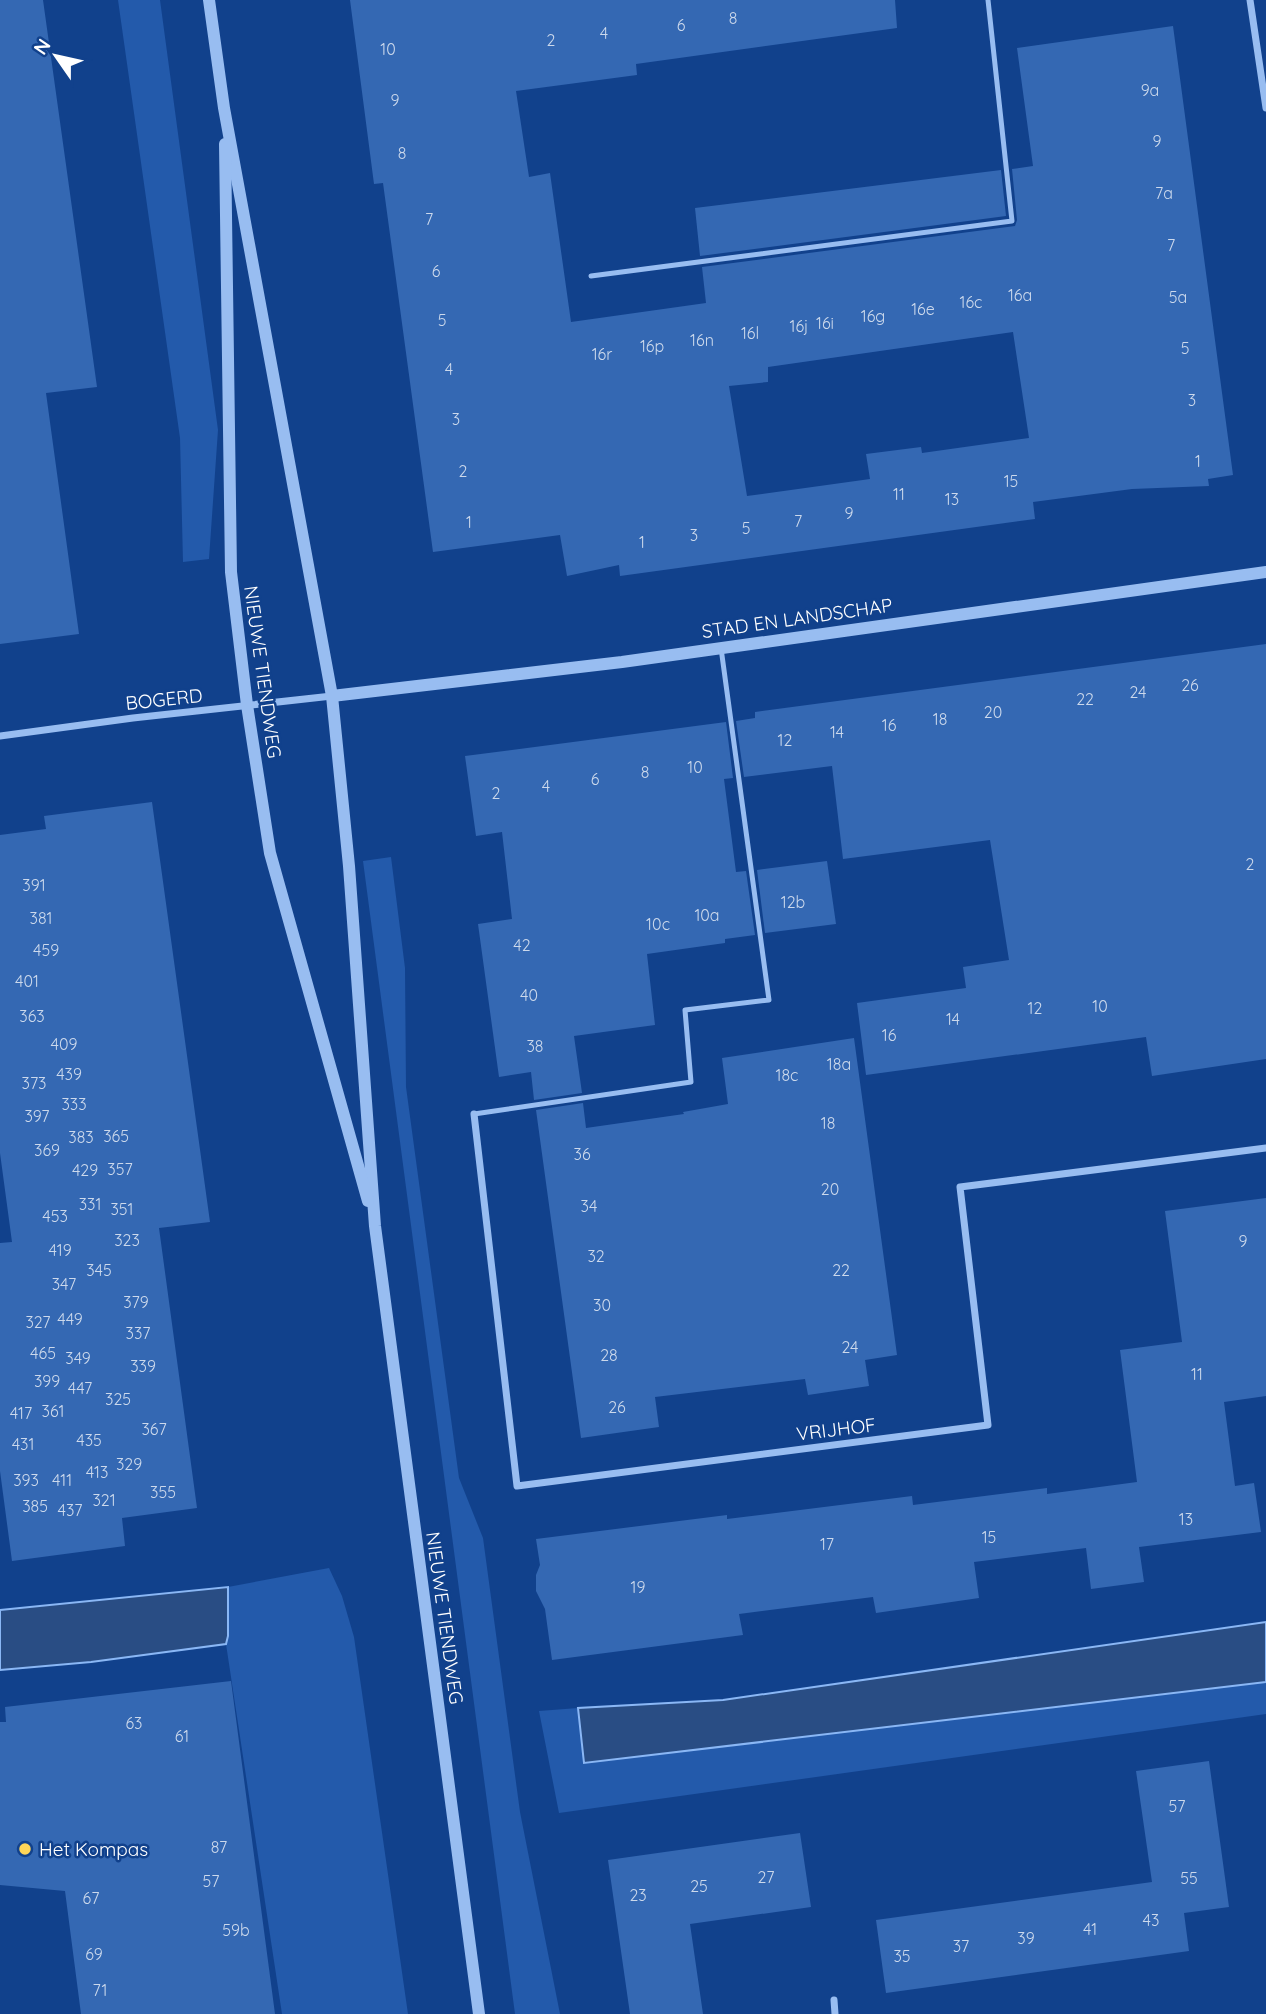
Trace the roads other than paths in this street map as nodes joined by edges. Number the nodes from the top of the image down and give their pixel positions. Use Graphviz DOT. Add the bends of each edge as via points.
graph roads {
  1 [pos="209,0"];
  2 [pos="988,0"];
  3 [pos="1250,0"];
  4 [pos="224,108"];
  5 [pos="1266,108"];
  6 [pos="591,276"];
  7 [pos="1266,572"];
  8 [pos="721,648"];
  9 [pos="332,696"];
  10 [pos="247,705"];
  11 [pos="0,736"];
  12 [pos="474,1114"];
  13 [pos="1266,1147"];
  14 [pos="375,1226"];
  15 [pos="834,2000"];
  16 [pos="479,2014"];
  17 [pos="835,2014"];
  1 -- 4 [label="street, NIEUWE TIENDWEG"];
  2 -- 6 [label="lane" via="1012,221"];
  3 -- 5 [label="street"];
  4 -- 9 [label="street, NIEUWE TIENDWEG"];
  4 -- 10 [label="street, NIEUWE TIENDWEG" via="231,572"];
  7 -- 8 [label="street, STAD EN LANDSCHAP"];
  8 -- 9 [label="street, STAD EN LANDSCHAP"];
  8 -- 12 [label="lane" via="769,999 685,1010 691,1082"];
  9 -- 10 [label="street, BOGERD"];
  9 -- 14 [label="street, NIEUWE TIENDWEG"];
  10 -- 11 [label="street, BOGERD"];
  10 -- 14 [label="street, NIEUWE TIENDWEG" via="270,853"];
  12 -- 13 [label="street, VRIJHOF" via="517,1486 988,1425 960,1187"];
  14 -- 16 [label="street, NIEUWE TIENDWEG"];
  15 -- 17 [label="street"];
}
